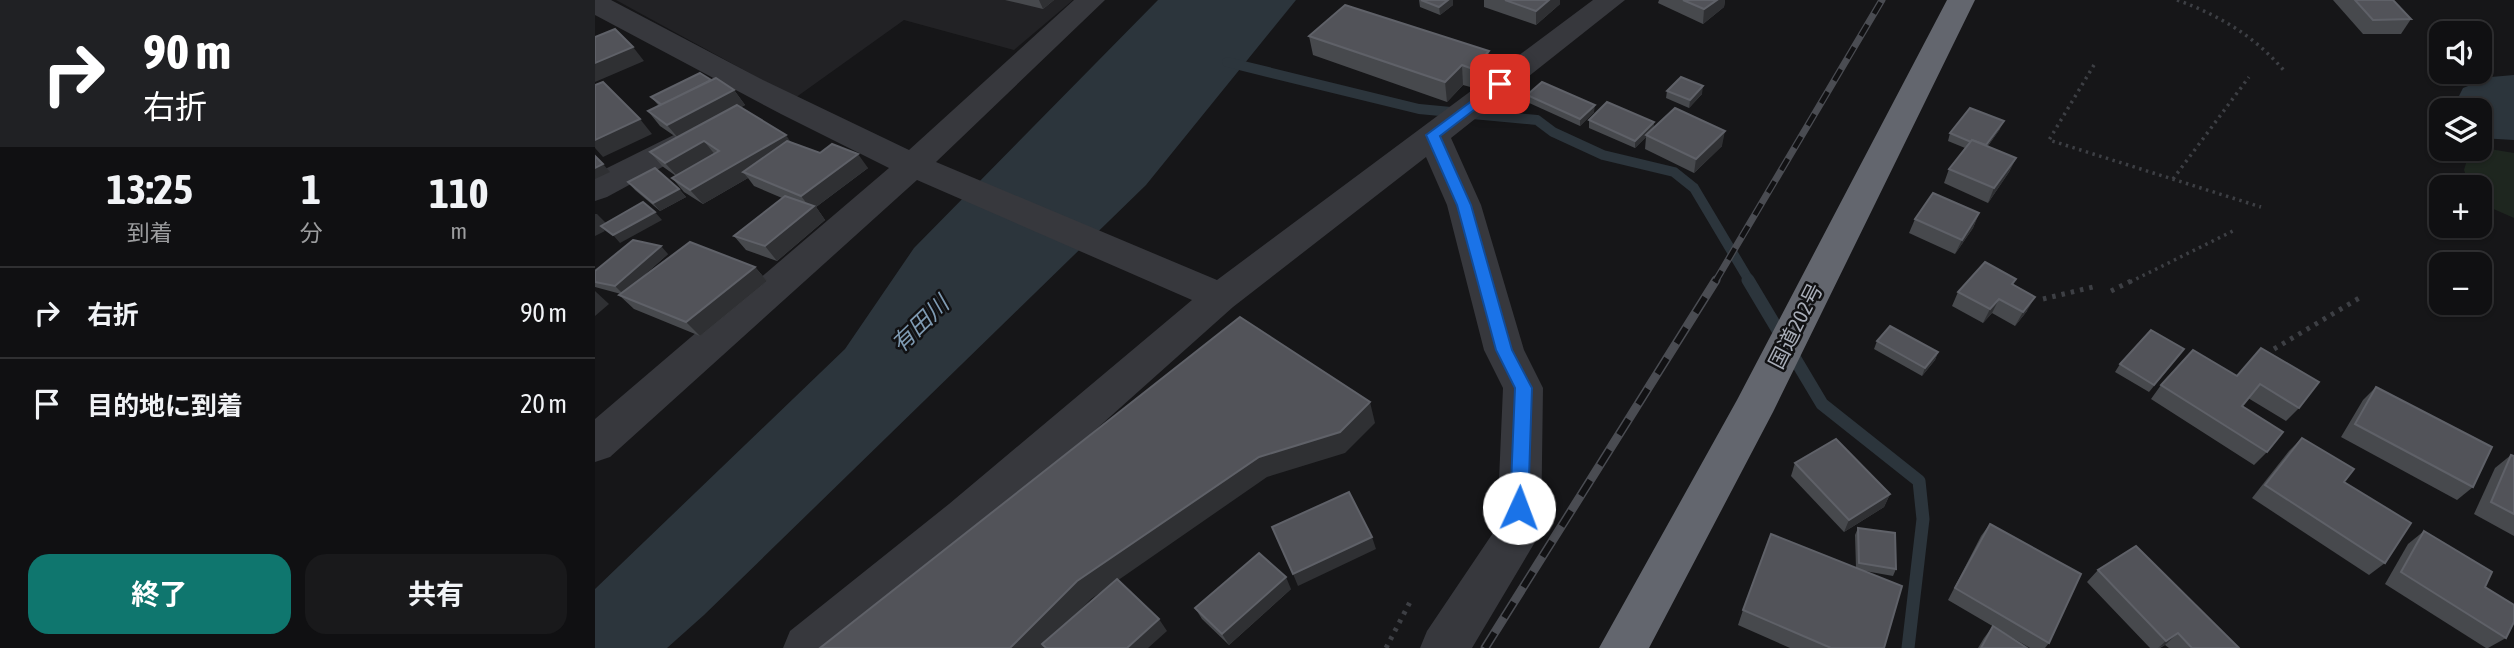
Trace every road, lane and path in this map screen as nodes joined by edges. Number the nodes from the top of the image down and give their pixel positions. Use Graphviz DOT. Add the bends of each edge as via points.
graph roads {
  1 [pos="1091,0"];
  2 [pos="1611,0"];
  3 [pos="1961,0"];
  4 [pos="2177,0"];
  5 [pos="595,3"];
  6 [pos="2094,65"];
  7 [pos="2287,73"];
  8 [pos="2249,77"];
  9 [pos="771,99"];
  10 [pos="1433,135"];
  11 [pos="913,165"];
  12 [pos="2173,179"];
  13 [pos="595,189"];
  14 [pos="2261,207"];
  15 [pos="2235,230"];
  16 [pos="2097,286"];
  17 [pos="2111,291"];
  18 [pos="1220,297"];
  19 [pos="2361,297"];
  20 [pos="2043,299"];
  21 [pos="2274,349"];
  22 [pos="595,444"];
  23 [pos="1410,602"];
  24 [pos="807,648"];
  25 [pos="1386,648"];
  26 [pos="1444,648"];
  27 [pos="1623,648"];
  1 -- 11 [label="street"];
  2 -- 10 [label="street"];
  3 -- 27 [label="highway, 国道202号" via="1752,412"];
  4 -- 7 [label="path" via="2208,11 2259,41"];
  5 -- 9 [label="street"];
  6 -- 12 [label="path" via="2049,140"];
  8 -- 12 [label="path"];
  9 -- 11 [label="street"];
  9 -- 13 [label="street"];
  10 -- 18 [label="street"];
  10 -- 26 [label="street" via="1464,205 1504,350 1523,388 1518,532"];
  11 -- 18 [label="street"];
  11 -- 22 [label="street"];
  12 -- 14 [label="path"];
  15 -- 17 [label="path"];
  16 -- 20 [label="path"];
  18 -- 24 [label="street"];
  19 -- 21 [label="path"];
  23 -- 25 [label="path"];
}
